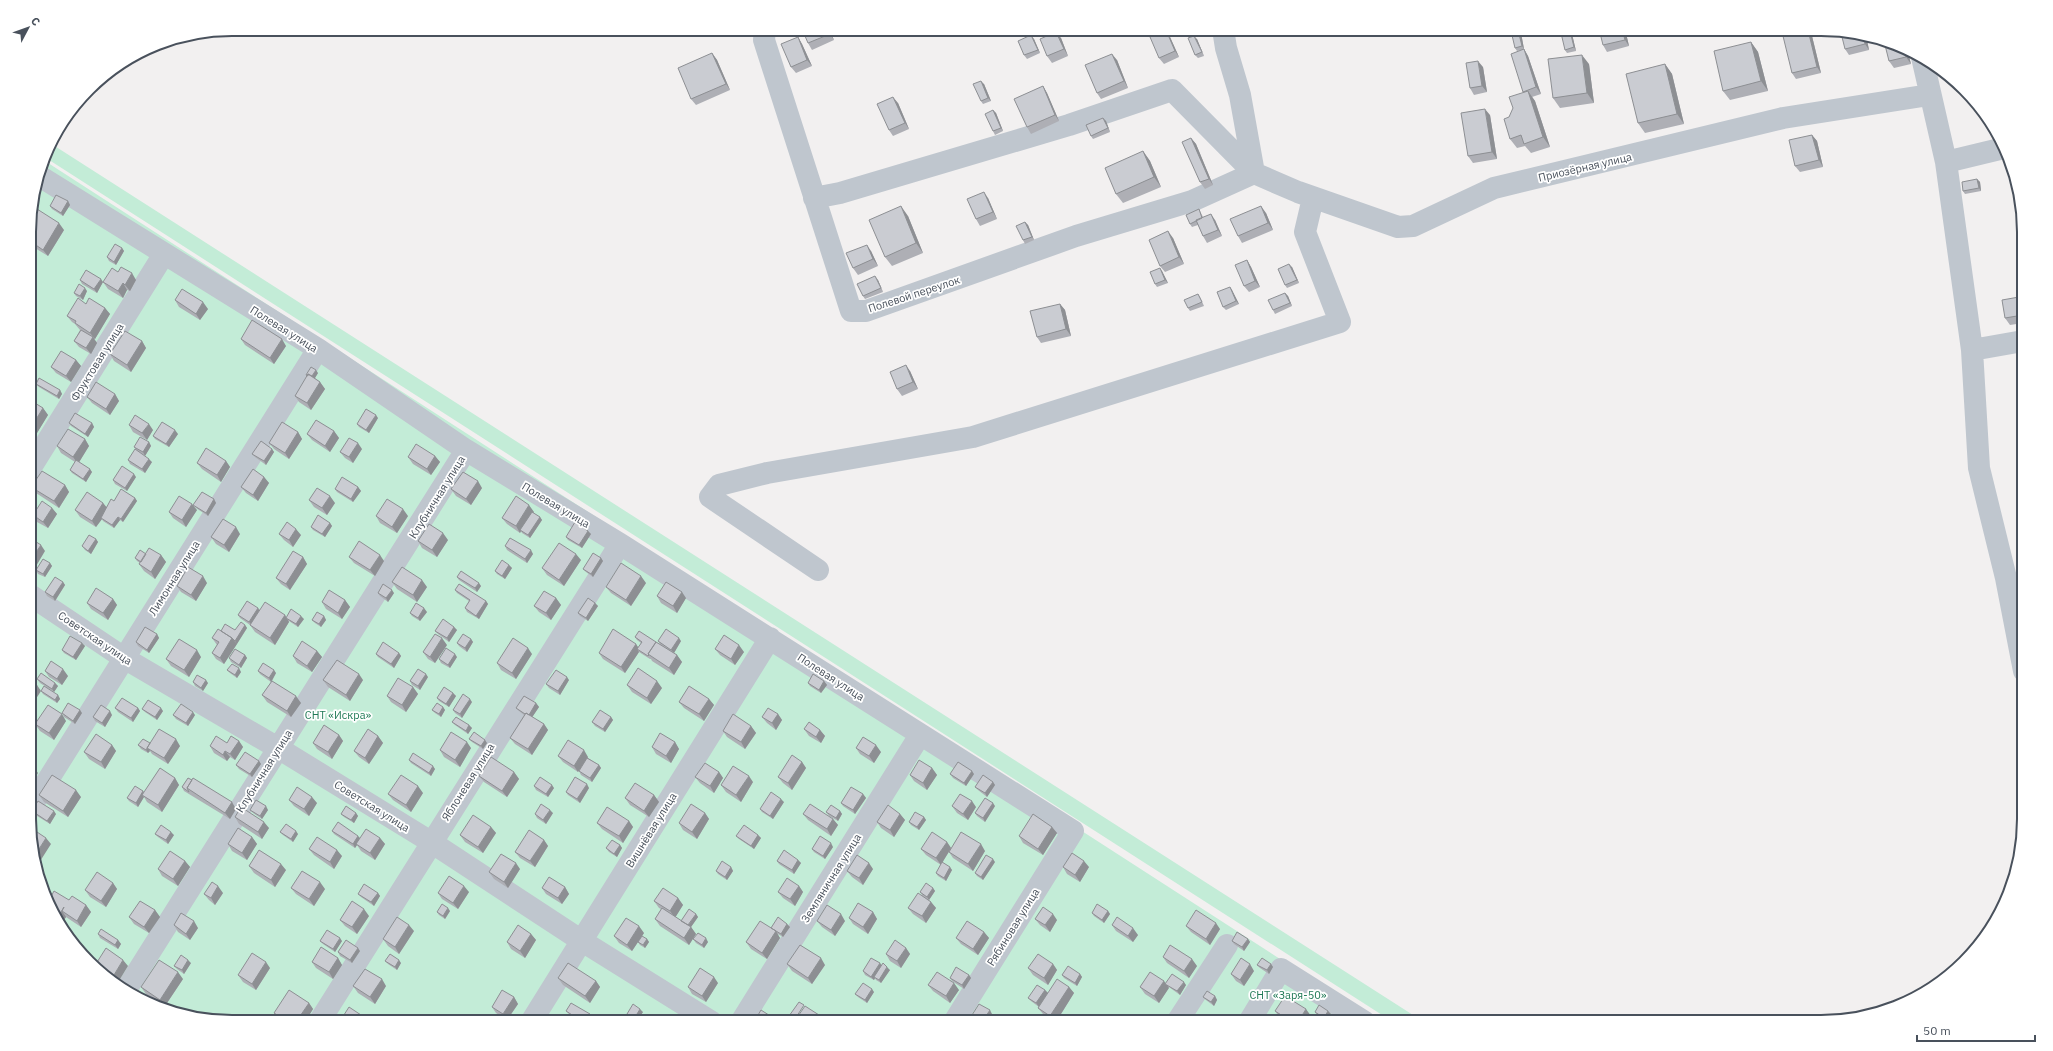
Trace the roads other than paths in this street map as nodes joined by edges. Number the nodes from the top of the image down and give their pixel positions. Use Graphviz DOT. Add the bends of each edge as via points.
graph roads {
  1 [pos="764,36"];
  2 [pos="1224,36"];
  3 [pos="1923,65"];
  4 [pos="1929,95"];
  5 [pos="1999,149"];
  6 [pos="1946,162"];
  7 [pos="1254,173"];
  8 [pos="44,179"];
  9 [pos="814,198"];
  10 [pos="1313,198"];
  11 [pos="164,254"];
  12 [pos="2017,342"];
  13 [pos="318,349"];
  14 [pos="1972,350"];
  15 [pos="466,450"];
  16 [pos="36,459"];
  17 [pos="620,544"];
  18 [pos="818,570"];
  19 [pos="2015,577"];
  20 [pos="2017,598"];
  21 [pos="36,599"];
  22 [pos="770,638"];
  23 [pos="124,658"];
  24 [pos="920,735"];
  25 [pos="278,748"];
  26 [pos="36,799"];
  27 [pos="1073,831"];
  28 [pos="431,842"];
  29 [pos="582,941"];
  30 [pos="1227,945"];
  31 [pos="129,986"];
  32 [pos="323,1015"];
  33 [pos="535,1015"];
  34 [pos="701,1015"];
  35 [pos="745,1015"];
  36 [pos="958,1015"];
  37 [pos="1182,1015"];
  38 [pos="1253,1015"];
  39 [pos="1354,1015"];
  1 -- 9 [label="street, Полевой переулок"];
  2 -- 7 [label="street" via="1240,95"];
  3 -- 4 [label="street"];
  4 -- 6 [label="street"];
  4 -- 10 [label="street, Приозёрная улица" via="1783,118 1494,188 1413,226 1398,227"];
  5 -- 6 [label="street"];
  6 -- 14 [label="street"];
  7 -- 9 [label="street" via="1172,90 1062,127 840,193"];
  7 -- 9 [label="street, Полевой переулок" via="1192,201 1076,236 866,311 851,311"];
  7 -- 10 [label="street, Приозёрная улица"];
  8 -- 11 [label="street, Полевая улица"];
  10 -- 18 [label="street" via="1305,232 1340,322 973,437 767,473 719,485 710,497"];
  11 -- 13 [label="street, Полевая улица"];
  11 -- 16 [label="street, Фруктовая улица"];
  12 -- 14 [label="street"];
  13 -- 15 [label="street, Полевая улица"];
  13 -- 23 [label="street, Лимонная улица"];
  14 -- 19 [label="street" via="1979,468"];
  15 -- 17 [label="street, Полевая улица"];
  15 -- 25 [label="street, Клубничная улица"];
  17 -- 22 [label="street, Полевая улица"];
  17 -- 28 [label="street, Яблоневая улица"];
  19 -- 20 [label="street"];
  21 -- 23 [label="street, Советская улица"];
  22 -- 24 [label="street, Полевая улица"];
  22 -- 29 [label="street, Вишнёвая улица"];
  23 -- 25 [label="street, Советская улица"];
  23 -- 26 [label="street, Лимонная улица"];
  24 -- 27 [label="street, Полевая улица"];
  24 -- 35 [label="street, Земляничная улица"];
  25 -- 28 [label="street, Советская улица"];
  25 -- 31 [label="street, Клубничная улица"];
  27 -- 36 [label="street, Рябиновая улица"];
  28 -- 29 [label="street, Советская улица"];
  28 -- 32 [label="street, Яблоневая улица"];
  29 -- 33 [label="street, Вишнёвая улица"];
  29 -- 34 [label="street, Советская улица"];
  30 -- 37 [label="street"];
  38 -- 39 [label="street" via="1281,969"];
}
